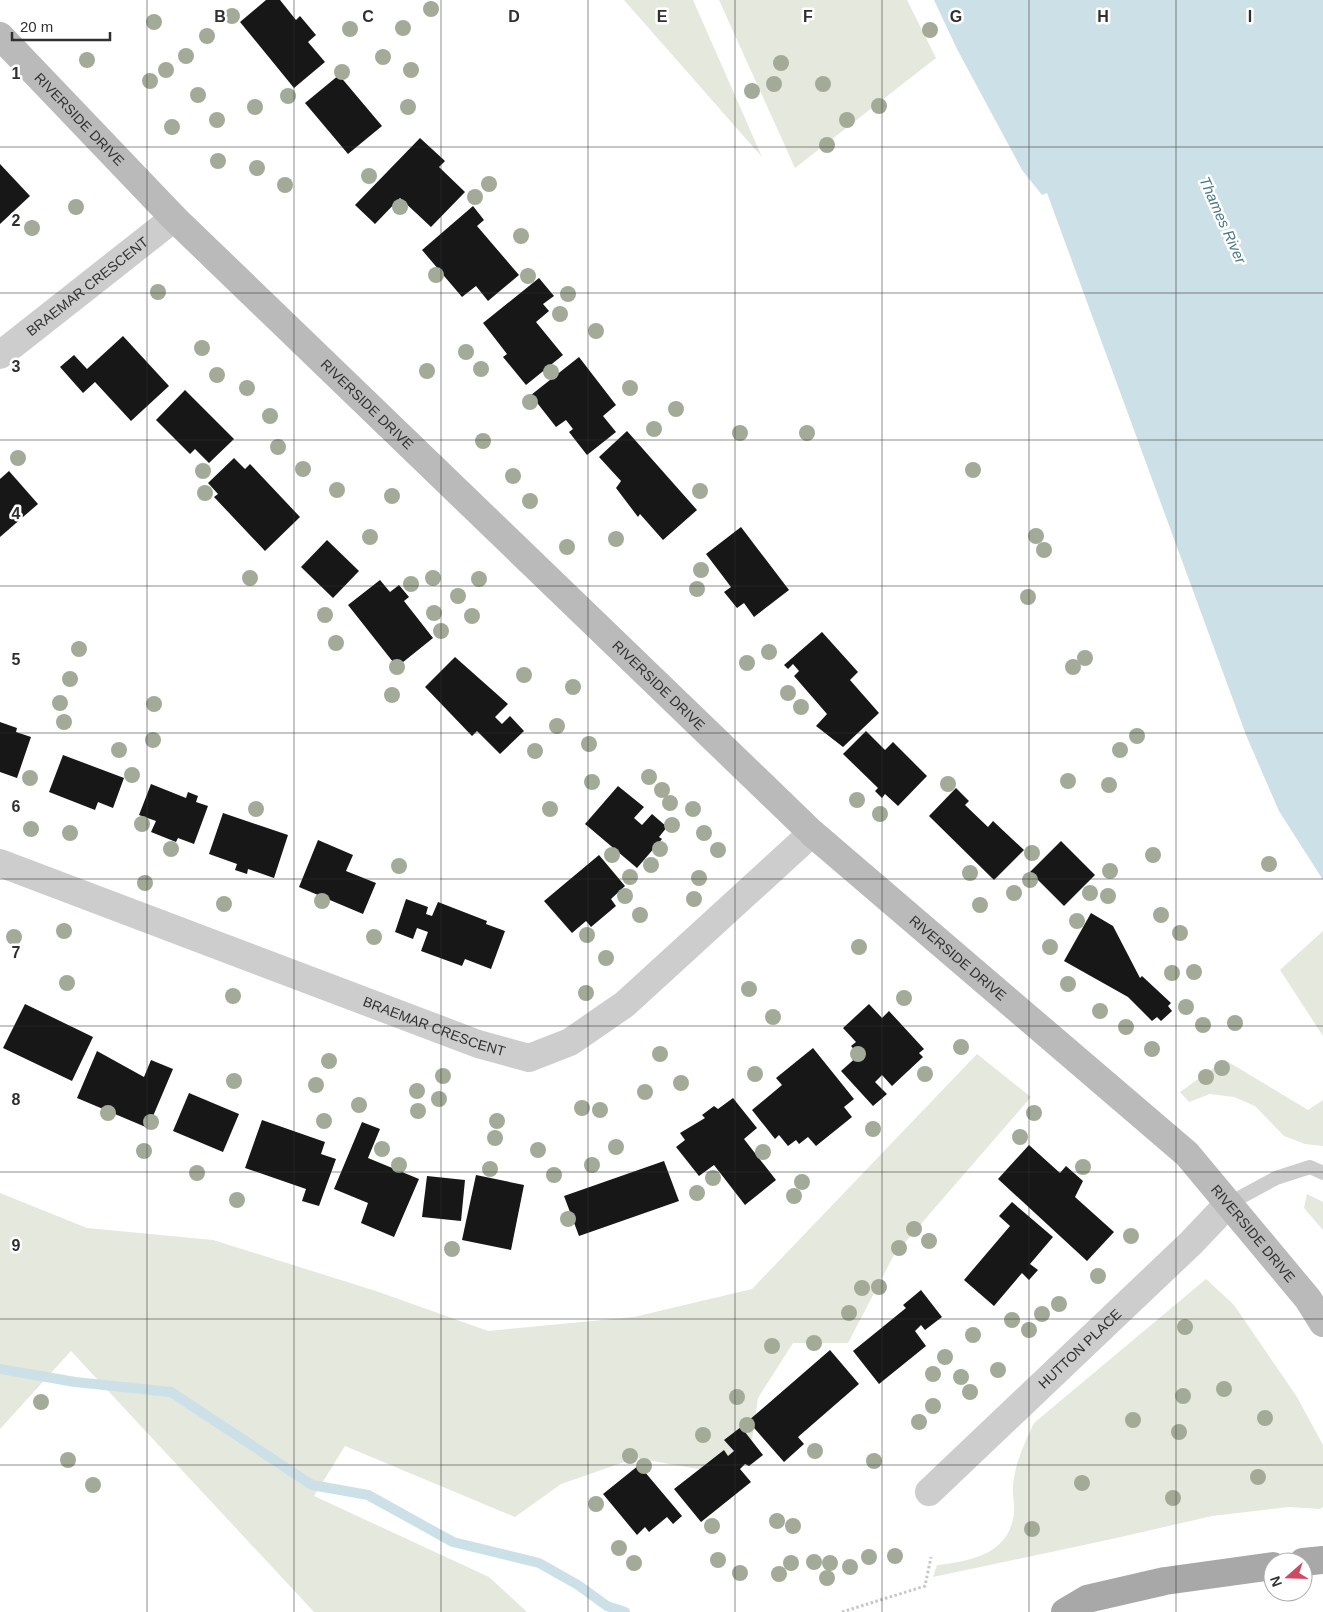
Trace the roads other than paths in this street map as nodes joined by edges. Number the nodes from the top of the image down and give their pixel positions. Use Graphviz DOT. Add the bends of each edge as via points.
graph roads {
  1 [pos="0,36"];
  2 [pos="174,218"];
  3 [pos="0,356"];
  4 [pos="812,833"];
  5 [pos="0,863"];
  6 [pos="1323,1173"];
  7 [pos="1228,1204"];
  8 [pos="1323,1324"];
  9 [pos="929,1492"];
  10 [pos="1263,1567"];
  11 [pos="1065,1612"];
  1 -- 2 [label="main road, RIVERSIDE DRIVE"];
  2 -- 3 [label="street, BRAEMAR CRESCENT"];
  2 -- 4 [label="main road, RIVERSIDE DRIVE"];
  4 -- 5 [label="street, BRAEMAR CRESCENT" via="626,1004 570,1042 529,1058 478,1044"];
  4 -- 7 [label="main road, RIVERSIDE DRIVE" via="1187,1154"];
  6 -- 7 [label="lane" via="1310,1167 1276,1178"];
  7 -- 8 [label="main road, RIVERSIDE DRIVE" via="1308,1299"];
  7 -- 9 [label="street, HUTTON PLACE"];
  10 -- 11 [label="main road" via="1164,1581 1087,1599"];
}
